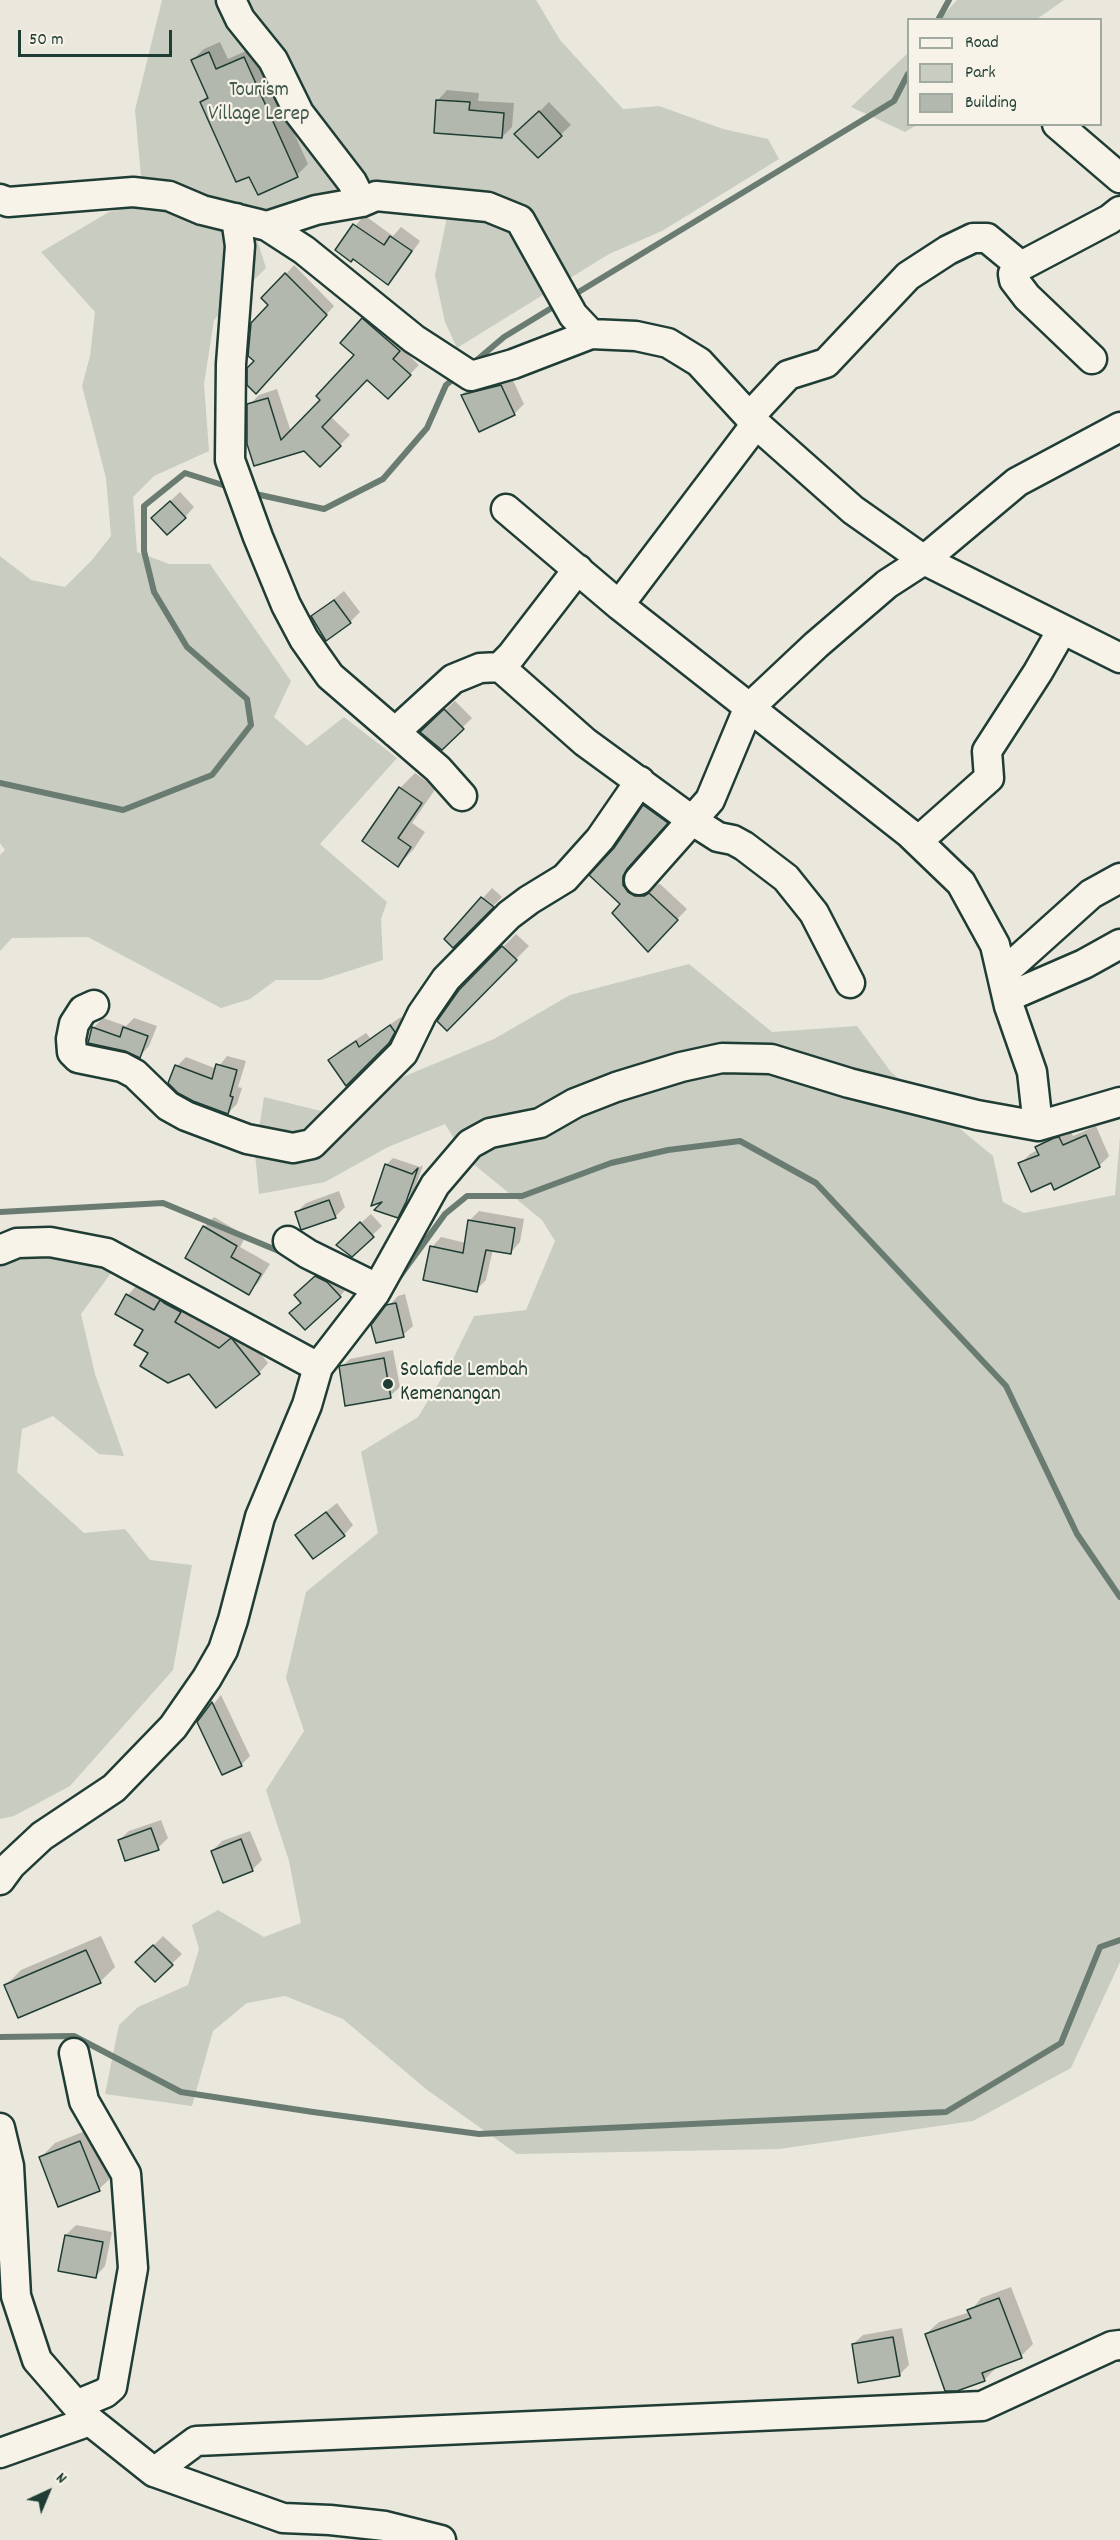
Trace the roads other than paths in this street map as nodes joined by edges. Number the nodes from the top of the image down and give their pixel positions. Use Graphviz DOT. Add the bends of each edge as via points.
graph roads {
  1 [pos="231,0"];
  2 [pos="1059,126"];
  3 [pos="1120,178"];
  4 [pos="0,199"];
  5 [pos="362,202"];
  6 [pos="1120,211"];
  7 [pos="236,218"];
  8 [pos="267,226"];
  9 [pos="1021,266"];
  10 [pos="582,324"];
  11 [pos="1092,359"];
  12 [pos="752,420"];
  13 [pos="1120,427"];
  14 [pos="506,509"];
  15 [pos="924,560"];
  16 [pos="578,569"];
  17 [pos="619,605"];
  18 [pos="1062,630"];
  19 [pos="1120,658"];
  20 [pos="500,667"];
  21 [pos="748,709"];
  22 [pos="395,732"];
  23 [pos="640,781"];
  24 [pos="462,796"];
  25 [pos="693,821"];
  26 [pos="918,841"];
  27 [pos="1120,879"];
  28 [pos="639,880"];
  29 [pos="1120,944"];
  30 [pos="850,983"];
  31 [pos="1005,986"];
  32 [pos="94,1005"];
  33 [pos="1120,1102"];
  34 [pos="1038,1126"];
  35 [pos="288,1241"];
  36 [pos="0,1250"];
  37 [pos="373,1295"];
  38 [pos="318,1367"];
  39 [pos="0,1880"];
  40 [pos="74,2053"];
  41 [pos="0,2127"];
  42 [pos="1120,2345"];
  43 [pos="83,2413"];
  44 [pos="0,2453"];
  45 [pos="154,2472"];
  46 [pos="441,2540"];
  1 -- 5 [label="street" via="240,19 273,60 299,113 352,182"];
  2 -- 3 [label="street"];
  4 -- 7 [label="street" via="8,202 133,192 169,196 202,210"];
  5 -- 8 [label="street" via="316,210"];
  5 -- 10 [label="street" via="376,196 488,207 520,220"];
  6 -- 9 [label="street"];
  7 -- 8 [label="street"];
  7 -- 22 [label="street" via="240,246 231,364 230,460 286,605 304,639 330,676"];
  8 -- 10 [label="street" via="304,250 414,339 464,370 513,364"];
  9 -- 11 [label="street" via="1013,274 1014,280"];
  9 -- 12 [label="street" via="987,238 973,238 948,250 908,276 826,363 788,375"];
  10 -- 12 [label="street" via="668,343 699,362"];
  12 -- 15 [label="street" via="853,510"];
  12 -- 17 [label="street"];
  13 -- 15 [label="street" via="1017,482"];
  14 -- 16 [label="street"];
  15 -- 18 [label="street"];
  15 -- 21 [label="street" via="887,584"];
  16 -- 17 [label="street"];
  16 -- 20 [label="street"];
  17 -- 21 [label="street"];
  18 -- 19 [label="street"];
  18 -- 26 [label="street" via="987,751 989,778"];
  20 -- 22 [label="street" via="480,668 453,679"];
  20 -- 23 [label="street" via="585,742"];
  21 -- 25 [label="street" via="710,800"];
  21 -- 26 [label="street"];
  22 -- 24 [label="street"];
  23 -- 25 [label="street"];
  23 -- 32 [label="street" via="600,839 565,878 509,915 446,979 422,1014 403,1053 312,1144 293,1148 247,1139 168,1106 135,1074 122,1067 78,1058 72,1053 74,1024 83,1010"];
  25 -- 28 [label="street"];
  25 -- 30 [label="street" via="718,837 744,846 786,878 814,913"];
  26 -- 31 [label="street" via="961,883 995,945"];
  27 -- 31 [label="street" via="1091,894"];
  29 -- 31 [label="street" via="1084,964"];
  31 -- 34 [label="street" via="1032,1071"];
  33 -- 34 [label="street"];
  34 -- 37 [label="street" via="849,1083 771,1059 722,1058 681,1067 575,1103 540,1123 490,1133 470,1144 435,1185"];
  35 -- 37 [label="street"];
  36 -- 38 [label="street" via="17,1244 50,1242 107,1253"];
  37 -- 38 [label="street"];
  38 -- 39 [label="street" via="307,1405 260,1517 223,1650 207,1678 173,1727 114,1788 42,1836"];
  40 -- 43 [label="street" via="84,2101 126,2174 133,2268 112,2387"];
  41 -- 43 [label="street" via="9,2166 16,2296 38,2360"];
  42 -- 45 [label="street" via="982,2406 196,2441"];
  43 -- 44 [label="street"];
  43 -- 45 [label="street"];
  45 -- 46 [label="street" via="283,2518 385,2526"];
}
